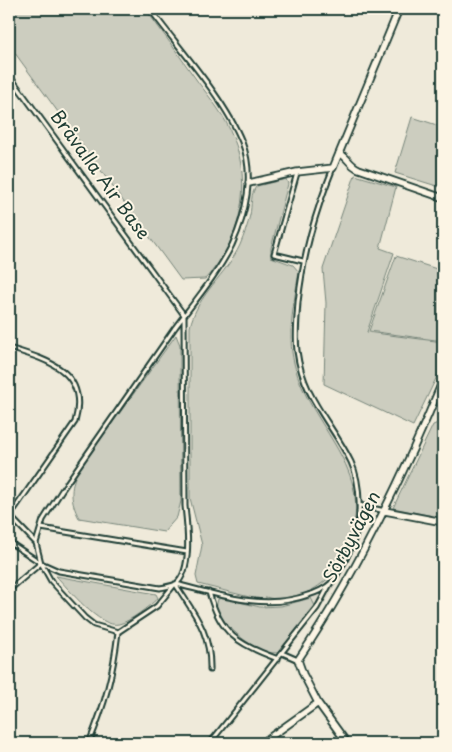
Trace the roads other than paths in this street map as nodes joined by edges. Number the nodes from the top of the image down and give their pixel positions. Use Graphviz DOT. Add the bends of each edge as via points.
graph roads {
  1 [pos="150,9"];
  2 [pos="303,9"];
  3 [pos="319,9"];
  4 [pos="398,9"];
  5 [pos="9,74"];
  6 [pos="339,154"];
  7 [pos="332,168"];
  8 [pos="298,172"];
  9 [pos="249,183"];
  10 [pos="443,198"];
  11 [pos="303,261"];
  12 [pos="184,315"];
  13 [pos="9,348"];
  14 [pos="443,380"];
  15 [pos="359,505"];
  16 [pos="385,511"];
  17 [pos="9,516"];
  18 [pos="443,522"];
  19 [pos="41,528"];
  20 [pos="9,542"];
  21 [pos="36,543"];
  22 [pos="187,552"];
  23 [pos="41,564"];
  24 [pos="176,584"];
  25 [pos="330,584"];
  26 [pos="9,590"];
  27 [pos="209,592"];
  28 [pos="118,632"];
  29 [pos="282,653"];
  30 [pos="278,659"];
  31 [pos="298,660"];
  32 [pos="210,670"];
  33 [pos="315,704"];
  34 [pos="89,743"];
  35 [pos="210,743"];
  36 [pos="262,743"];
  37 [pos="347,743"];
  1 -- 9 [label="lane" via="218,100 242,143"];
  2 -- 3 [label="street"];
  4 -- 6 [label="street"];
  5 -- 12 [label="lane, Bråvalla Air Base"];
  6 -- 7 [label="street"];
  6 -- 10 [label="street" via="346,157 352,166"];
  7 -- 8 [label="street"];
  7 -- 11 [label="lane" via="314,215"];
  8 -- 9 [label="street"];
  8 -- 11 [label="lane" via="274,254"];
  9 -- 12 [label="lane" via="232,245"];
  11 -- 15 [label="lane" via="296,328 297,352 306,385 323,419 352,463"];
  12 -- 19 [label="lane" via="62,490"];
  12 -- 22 [label="lane"];
  13 -- 17 [label="lane" via="60,367 70,377 79,408 75,422"];
  14 -- 16 [label="street, Sörbyvägen"];
  15 -- 16 [label="lane"];
  15 -- 25 [label="lane" via="357,534 347,558"];
  16 -- 18 [label="street"];
  16 -- 31 [label="street, Sörbyvägen"];
  17 -- 21 [label="lane"];
  19 -- 21 [label="lane"];
  19 -- 22 [label="lane"];
  20 -- 23 [label="lane"];
  21 -- 23 [label="lane"];
  22 -- 24 [label="lane" via="184,570"];
  23 -- 24 [label="lane" via="59,571 160,588"];
  23 -- 26 [label="lane"];
  23 -- 28 [label="lane" via="51,582 85,618 94,625"];
  24 -- 27 [label="lane"];
  24 -- 28 [label="lane" via="157,606"];
  24 -- 32 [label="lane" via="204,629 210,651"];
  25 -- 27 [label="lane" via="315,593 274,603"];
  25 -- 29 [label="lane" via="317,608"];
  27 -- 30 [label="lane" via="213,607 229,633 247,648"];
  28 -- 34 [label="lane" via="106,700"];
  29 -- 30 [label="lane"];
  29 -- 31 [label="lane"];
  30 -- 35 [label="lane"];
  31 -- 33 [label="street"];
  33 -- 36 [label="street"];
  33 -- 37 [label="street"];
}
